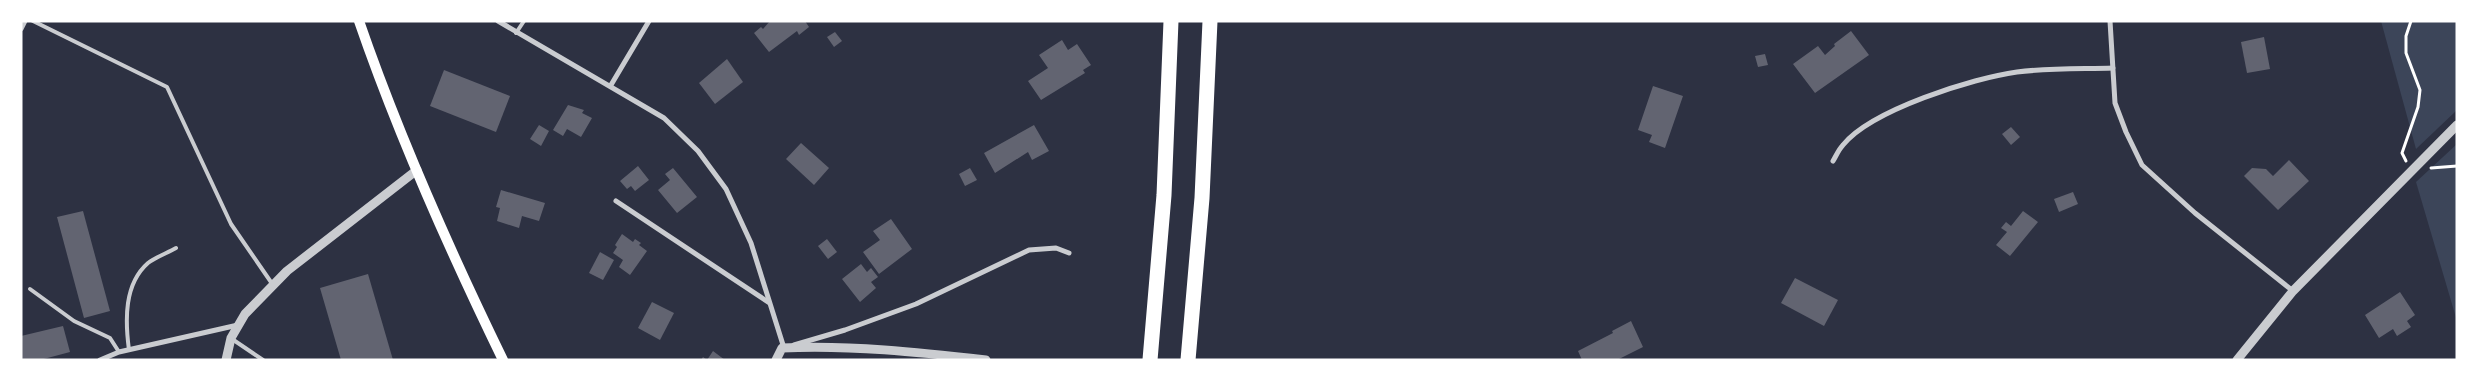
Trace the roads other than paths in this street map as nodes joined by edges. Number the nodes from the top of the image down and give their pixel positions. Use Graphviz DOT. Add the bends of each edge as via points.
graph roads {
  1 [pos="25,21"];
  2 [pos="33,21"];
  3 [pos="359,21"];
  4 [pos="498,21"];
  5 [pos="524,21"];
  6 [pos="648,21"];
  7 [pos="1171,21"];
  8 [pos="1210,21"];
  9 [pos="2110,21"];
  10 [pos="21,29"];
  11 [pos="516,33"];
  12 [pos="2113,68"];
  13 [pos="611,85"];
  14 [pos="2457,125"];
  15 [pos="1833,161"];
  16 [pos="418,170"];
  17 [pos="616,201"];
  18 [pos="176,248"];
  19 [pos="1069,253"];
  20 [pos="273,285"];
  21 [pos="30,289"];
  22 [pos="2293,290"];
  23 [pos="769,302"];
  24 [pos="238,325"];
  25 [pos="231,338"];
  26 [pos="782,348"];
  27 [pos="129,350"];
  28 [pos="119,352"];
  29 [pos="100,360"];
  30 [pos="226,360"];
  31 [pos="263,360"];
  32 [pos="503,360"];
  33 [pos="776,360"];
  34 [pos="986,360"];
  35 [pos="1150,360"];
  36 [pos="1188,360"];
  37 [pos="2237,360"];
  1 -- 10 [label="street"];
  2 -- 20 [label="lane" via="167,87 230,224"];
  3 -- 16 [label="main road" via="384,94"];
  4 -- 11 [label="street"];
  5 -- 11 [label="lane"];
  6 -- 13 [label="street"];
  7 -- 35 [label="highway" via="1166,168"];
  8 -- 36 [label="highway" via="1202,198"];
  9 -- 12 [label="street"];
  11 -- 13 [label="street"];
  12 -- 15 [label="street" via="2018,72 1975,80 1914,101 1861,129 1843,144"];
  12 -- 22 [label="street" via="2115,103 2142,165 2195,213"];
  13 -- 23 [label="street" via="664,118 698,151 726,189 751,243"];
  14 -- 22 [label="street"];
  16 -- 20 [label="street"];
  16 -- 32 [label="main road" via="447,243"];
  17 -- 23 [label="street"];
  18 -- 27 [label="lane" via="148,263 130,287 126,328"];
  19 -- 26 [label="street" via="1056,248 1028,250 916,304 845,330"];
  20 -- 24 [label="street"];
  21 -- 28 [label="lane" via="74,321 110,338"];
  22 -- 37 [label="street"];
  23 -- 26 [label="street"];
  24 -- 25 [label="street"];
  24 -- 27 [label="street"];
  25 -- 30 [label="street"];
  25 -- 31 [label="lane"];
  26 -- 33 [label="street"];
  26 -- 34 [label="street" via="860,347"];
  27 -- 28 [label="street"];
  28 -- 29 [label="street"];
}
